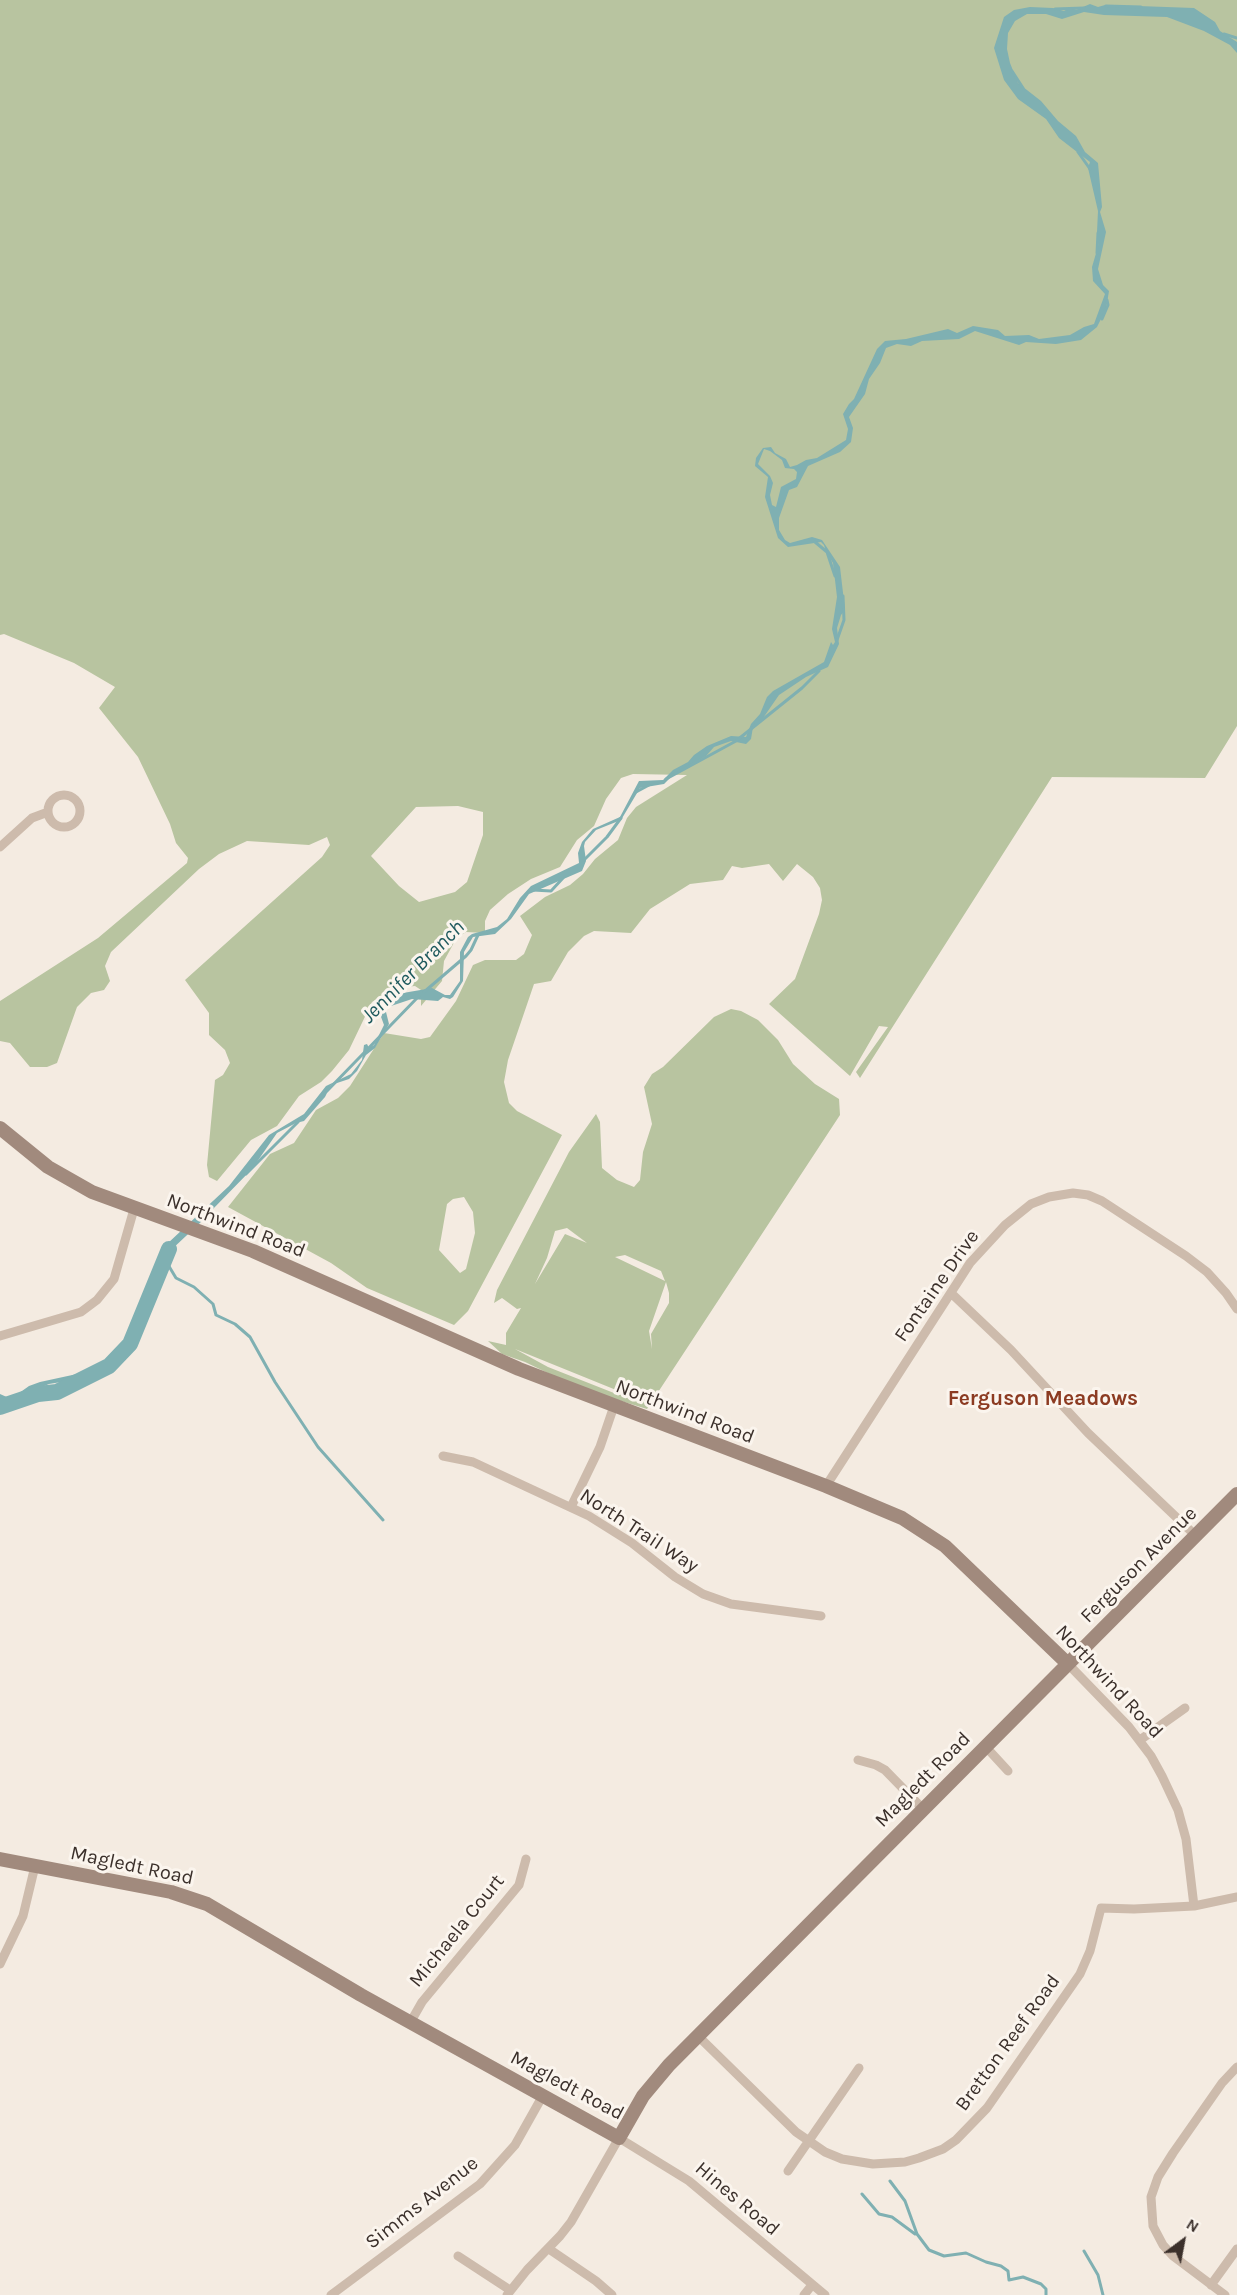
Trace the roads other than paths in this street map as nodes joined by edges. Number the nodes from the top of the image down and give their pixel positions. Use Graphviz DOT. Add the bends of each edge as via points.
graph roads {
  1 [pos="48,812"];
  2 [pos="0,847"];
  3 [pos="0,1128"];
  4 [pos="134,1209"];
  5 [pos="951,1293"];
  6 [pos="1237,1309"];
  7 [pos="0,1336"];
  8 [pos="614,1406"];
  9 [pos="443,1456"];
  10 [pos="826,1486"];
  11 [pos="1235,1501"];
  12 [pos="571,1507"];
  13 [pos="1196,1536"];
  14 [pos="821,1616"];
  15 [pos="1068,1664"];
  16 [pos="1185,1708"];
  17 [pos="1140,1740"];
  18 [pos="985,1746"];
  19 [pos="858,1760"];
  20 [pos="1008,1771"];
  21 [pos="923,1809"];
  22 [pos="0,1858"];
  23 [pos="526,1859"];
  24 [pos="35,1866"];
  25 [pos="1237,1897"];
  26 [pos="1194,1906"];
  27 [pos="0,1964"];
  28 [pos="410,2023"];
  29 [pos="698,2036"];
  30 [pos="1237,2067"];
  31 [pos="858,2068"];
  32 [pos="542,2097"];
  33 [pos="620,2138"];
  34 [pos="808,2141"];
  35 [pos="788,2171"];
  36 [pos="549,2248"];
  37 [pos="1237,2249"];
  38 [pos="458,2256"];
  39 [pos="812,2285"];
  40 [pos="1211,2285"];
  41 [pos="509,2293"];
  42 [pos="331,2295"];
  43 [pos="612,2295"];
  44 [pos="804,2295"];
  45 [pos="825,2295"];
  46 [pos="1225,2295"];
  1 -- 2 [label="street" via="32,818"];
  3 -- 4 [label="street, Northwind Road" via="69,1181"];
  4 -- 7 [label="street" via="114,1279 97,1300 81,1312"];
  4 -- 8 [label="street, Northwind Road" via="296,1269 470,1349"];
  5 -- 6 [label="street, Fontaine Drive" via="970,1263 1005,1225 1031,1204 1073,1193 1102,1201 1186,1256 1207,1272"];
  5 -- 10 [label="street, Fontaine Drive"];
  5 -- 13 [label="street"];
  8 -- 10 [label="street, Northwind Road"];
  8 -- 12 [label="street" via="600,1448"];
  9 -- 12 [label="street, North Trail Way" via="473,1462"];
  10 -- 15 [label="street, Northwind Road" via="902,1518 935,1538"];
  11 -- 13 [label="street, Ferguson Avenue"];
  12 -- 14 [label="street, North Trail Way" via="606,1526 704,1594 731,1604"];
  13 -- 15 [label="street, Ferguson Avenue"];
  15 -- 17 [label="street, Northwind Road"];
  15 -- 18 [label="street, Magledt Road"];
  16 -- 17 [label="street"];
  17 -- 26 [label="street, Northwind Road" via="1178,1810 1189,1853"];
  18 -- 20 [label="street"];
  18 -- 21 [label="street, Magledt Road"];
  19 -- 21 [label="street" via="885,1770"];
  21 -- 29 [label="street, Magledt Road"];
  22 -- 24 [label="street, Magledt Road"];
  23 -- 28 [label="street, Michaela Court" via="519,1885 422,2002"];
  24 -- 27 [label="street" via="23,1916"];
  24 -- 28 [label="street, Magledt Road" via="195,1899"];
  25 -- 26 [label="street"];
  26 -- 34 [label="street, Bretton Reef Road" via="1101,1908 1080,1974 987,2108 943,2149 905,2162 873,2164 842,2159"];
  28 -- 32 [label="street, Magledt Road"];
  29 -- 33 [label="street, Magledt Road" via="643,2096"];
  29 -- 34 [label="street, Bretton Reef Road"];
  30 -- 40 [label="street" via="1173,2153 1151,2197 1154,2226 1163,2245"];
  31 -- 34 [label="street"];
  32 -- 33 [label="street, Magledt Road"];
  32 -- 42 [label="street, Simms Avenue" via="514,2145 480,2184"];
  33 -- 36 [label="street" via="582,2206"];
  33 -- 39 [label="street, Hines Road" via="688,2181"];
  34 -- 35 [label="street"];
  36 -- 41 [label="street"];
  36 -- 43 [label="street"];
  37 -- 40 [label="street"];
  38 -- 41 [label="street"];
  39 -- 44 [label="street"];
  39 -- 45 [label="street, Hines Road"];
  40 -- 46 [label="street"];
}
